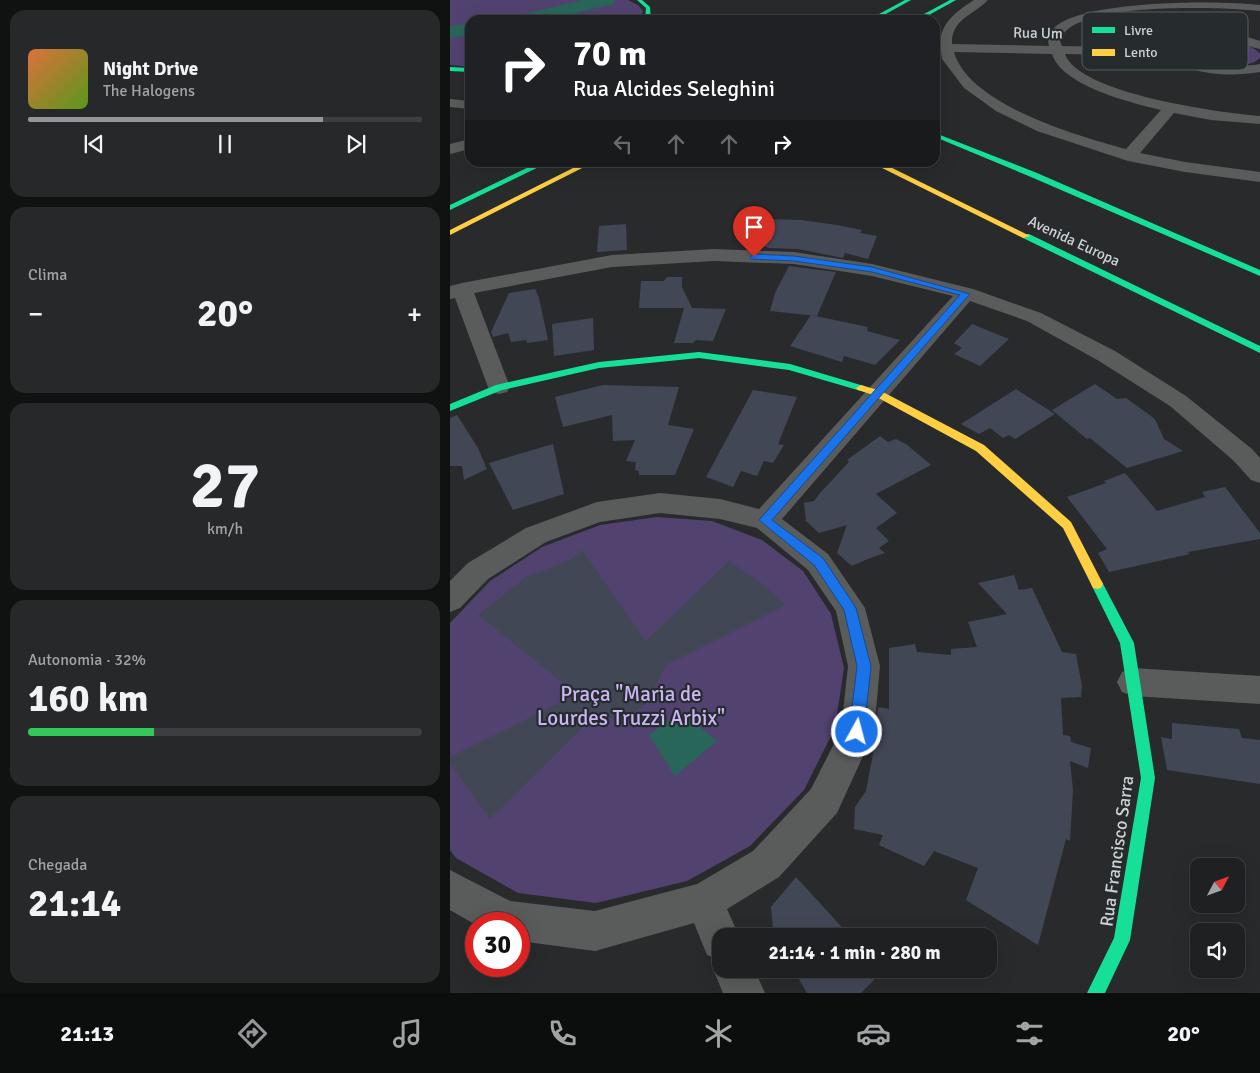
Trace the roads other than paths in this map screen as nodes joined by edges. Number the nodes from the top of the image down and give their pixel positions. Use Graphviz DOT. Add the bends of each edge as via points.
graph roads {
  1 [pos="639,0"];
  2 [pos="909,0"];
  3 [pos="954,0"];
  4 [pos="982,0"];
  5 [pos="1099,0"];
  6 [pos="1112,6"];
  7 [pos="1259,7"];
  8 [pos="1092,12"];
  9 [pos="648,15"];
  10 [pos="881,15"];
  11 [pos="926,15"];
  12 [pos="1082,15"];
  13 [pos="1248,20"];
  14 [pos="1248,34"];
  15 [pos="1260,45"];
  16 [pos="940,48"];
  17 [pos="1055,50"];
  18 [pos="1082,50"];
  19 [pos="450,69"];
  20 [pos="465,70"];
  21 [pos="450,103"];
  22 [pos="465,104"];
  23 [pos="1170,109"];
  24 [pos="1260,120"];
  25 [pos="940,137"];
  26 [pos="465,145"];
  27 [pos="450,149"];
  28 [pos="1128,156"];
  29 [pos="530,167"];
  30 [pos="582,167"];
  31 [pos="883,167"];
  32 [pos="1260,177"];
  33 [pos="450,208"];
  34 [pos="450,233"];
  35 [pos="1260,274"];
  36 [pos="456,291"];
  37 [pos="966,294"];
  38 [pos="1260,350"];
  39 [pos="499,387"];
  40 [pos="877,393"];
  41 [pos="450,408"];
  42 [pos="1260,474"];
  43 [pos="765,520"];
  44 [pos="450,600"];
  45 [pos="1133,682"];
  46 [pos="1260,690"];
  47 [pos="450,889"];
  48 [pos="704,901"];
  49 [pos="715,928"];
  50 [pos="737,978"];
  51 [pos="744,993"];
  52 [pos="1096,993"];
  1 -- 9 [label="main road" via="648,8"];
  2 -- 10 [label="main road"];
  3 -- 11 [label="main road"];
  4 -- 16 [label="street" via="962,12 948,29"];
  5 -- 6 [label="street"];
  6 -- 7 [label="street" via="1166,0"];
  6 -- 8 [label="street"];
  7 -- 13 [label="street"];
  12 -- 17 [label="street" via="1058,31 1054,40"];
  14 -- 15 [label="street"];
  16 -- 17 [label="street, Rua Um"];
  16 -- 28 [label="street" via="976,92 1013,115 1064,137"];
  17 -- 18 [label="street, Rua Um"];
  17 -- 23 [label="street" via="1063,62 1079,75 1103,88"];
  19 -- 20 [label="main road"];
  21 -- 22 [label="street"];
  23 -- 24 [label="street"];
  23 -- 28 [label="street"];
  25 -- 35 [label="main road"];
  26 -- 27 [label="street"];
  28 -- 32 [label="street"];
  29 -- 33 [label="main road"];
  30 -- 34 [label="main road"];
  31 -- 38 [label="main road, Avenida Europa"];
  36 -- 37 [label="street" via="612,261 714,255 794,258 862,268"];
  36 -- 39 [label="street"];
  37 -- 40 [label="street"];
  37 -- 42 [label="street" via="1034,317 1107,356 1178,401 1244,455"];
  39 -- 40 [label="main road, Rua Francisco Sarra" via="599,365 699,355 790,367"];
  39 -- 41 [label="main road, Rua Francisco Sarra"];
  40 -- 43 [label="street"];
  40 -- 45 [label="main road, Rua Francisco Sarra" via="980,448 1067,525 1127,643"];
  43 -- 44 [label="street" via="720,509 660,503 597,512 536,535 478,571"];
  43 -- 48 [label="street" via="818,562 850,608 864,666 857,732 824,801 766,864"];
  45 -- 46 [label="street"];
  45 -- 52 [label="main road, Rua Francisco Sarra" via="1148,778 1122,940"];
  47 -- 48 [label="street" via="506,920 595,931"];
  48 -- 49 [label="street"];
  50 -- 51 [label="street"];
}
